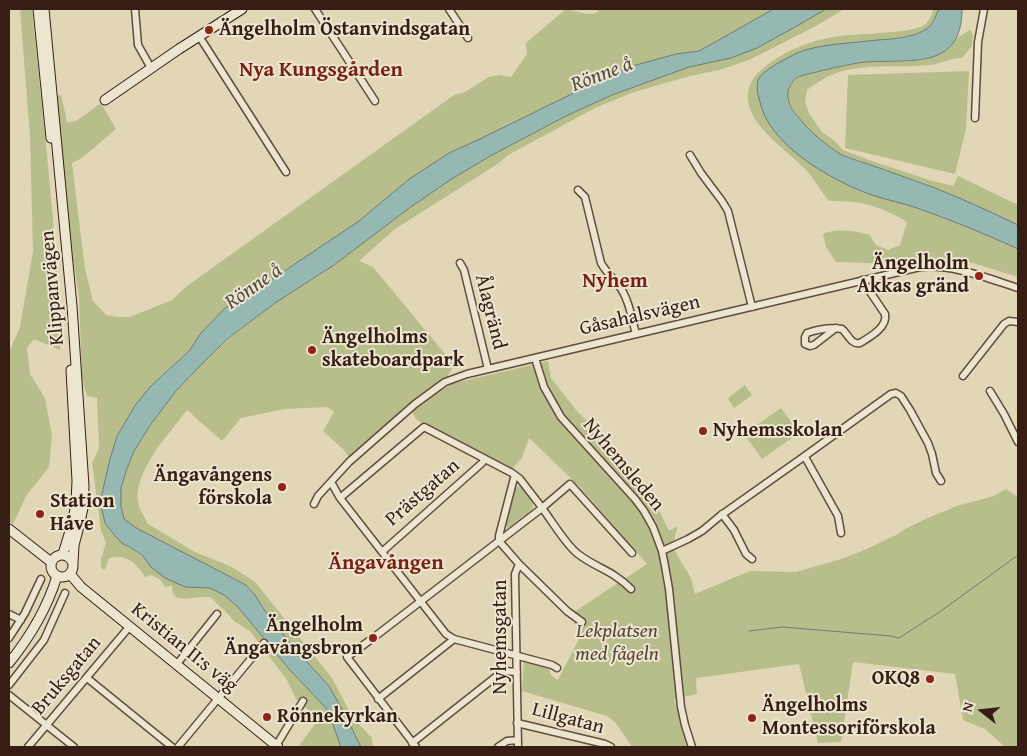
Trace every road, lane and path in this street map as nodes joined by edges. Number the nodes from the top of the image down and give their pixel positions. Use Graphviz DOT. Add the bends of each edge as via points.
graph roads {
  1 [pos="38,9"];
  2 [pos="44,9"];
  3 [pos="135,9"];
  4 [pos="242,9"];
  5 [pos="315,9"];
  6 [pos="449,9"];
  7 [pos="984,9"];
  8 [pos="199,36"];
  9 [pos="468,38"];
  10 [pos="151,68"];
  11 [pos="105,100"];
  12 [pos="375,101"];
  13 [pos="975,118"];
  14 [pos="690,156"];
  15 [pos="286,172"];
  16 [pos="578,190"];
  17 [pos="460,263"];
  18 [pos="862,280"];
  19 [pos="1018,288"];
  20 [pos="752,307"];
  21 [pos="1018,322"];
  22 [pos="836,328"];
  23 [pos="636,334"];
  24 [pos="864,341"];
  25 [pos="860,349"];
  26 [pos="534,358"];
  27 [pos="488,369"];
  28 [pos="963,376"];
  29 [pos="990,391"];
  30 [pos="1018,442"];
  31 [pos="805,457"];
  32 [pos="484,459"];
  33 [pos="516,476"];
  34 [pos="941,481"];
  35 [pos="331,482"];
  36 [pos="340,498"];
  37 [pos="314,504"];
  38 [pos="541,507"];
  39 [pos="722,514"];
  40 [pos="9,529"];
  41 [pos="841,534"];
  42 [pos="499,541"];
  43 [pos="383,551"];
  44 [pos="662,551"];
  45 [pos="632,553"];
  46 [pos="63,554"];
  47 [pos="752,559"];
  48 [pos="51,562"];
  49 [pos="73,563"];
  50 [pos="518,564"];
  51 [pos="70,574"];
  52 [pos="57,576"];
  53 [pos="41,579"];
  54 [pos="631,589"];
  55 [pos="65,593"];
  56 [pos="420,601"];
  57 [pos="9,614"];
  58 [pos="217,614"];
  59 [pos="21,620"];
  60 [pos="582,622"];
  61 [pos="130,626"];
  62 [pos="9,638"];
  63 [pos="454,639"];
  64 [pos="264,643"];
  65 [pos="517,655"];
  66 [pos="9,663"];
  67 [pos="177,664"];
  68 [pos="557,668"];
  69 [pos="517,672"];
  70 [pos="86,678"];
  71 [pos="9,685"];
  72 [pos="9,695"];
  73 [pos="218,698"];
  74 [pos="378,699"];
  75 [pos="303,701"];
  76 [pos="518,722"];
  77 [pos="47,725"];
  78 [pos="518,744"];
  79 [pos="414,745"];
  80 [pos="28,747"];
  81 [pos="74,747"];
  82 [pos="172,747"];
  83 [pos="178,747"];
  84 [pos="276,747"];
  85 [pos="498,747"];
  86 [pos="611,747"];
  87 [pos="692,747"];
  1 -- 46 [label="main road, Klippanvägen" via="66,302 77,481 73,521"];
  2 -- 49 [label="main road, Klippanvägen" via="72,306 84,486"];
  3 -- 10 [label="street" via="138,45"];
  4 -- 8 [label="main road"];
  5 -- 12 [label="street"];
  6 -- 9 [label="street"];
  7 -- 13 [label="street" via="978,42"];
  8 -- 10 [label="main road"];
  8 -- 15 [label="street"];
  10 -- 11 [label="main road"];
  14 -- 20 [label="street" via="726,205"];
  16 -- 23 [label="street" via="585,197 601,263 625,295"];
  17 -- 27 [label="street, Ålagränd"];
  18 -- 19 [label="street, Gåsahalsvägen" via="939,267"];
  18 -- 20 [label="street, Gåsahalsvägen"];
  18 -- 24 [label="street" via="886,317 883,326"];
  20 -- 23 [label="street, Gåsahalsvägen"];
  21 -- 28 [label="street" via="1004,324"];
  22 -- 22 [label="street" via="808,332 805,344 814,345"];
  22 -- 24 [label="street" via="844,330 854,343"];
  23 -- 26 [label="street, Gåsahalsvägen"];
  24 -- 25 [label="street"];
  26 -- 27 [label="street, Gåsahalsvägen"];
  26 -- 44 [label="street, Nyhemsleden" via="544,387 561,417 635,499 653,527"];
  27 -- 35 [label="street, Gåsahalsvägen" via="459,376 438,387 361,451"];
  29 -- 30 [label="street"];
  31 -- 34 [label="street" via="887,396 896,394 903,399 925,437"];
  31 -- 39 [label="street"];
  31 -- 41 [label="street" via="838,516"];
  32 -- 33 [label="street"];
  32 -- 36 [label="street" via="424,427"];
  32 -- 43 [label="street, Prästgatan"];
  33 -- 38 [label="street"];
  33 -- 42 [label="street"];
  35 -- 36 [label="street"];
  35 -- 37 [label="street, Gåsahalsvägen"];
  36 -- 43 [label="street"];
  38 -- 42 [label="street"];
  38 -- 45 [label="street" via="570,484"];
  38 -- 54 [label="street" via="575,552 615,574"];
  39 -- 44 [label="street" via="697,534"];
  39 -- 47 [label="street"];
  40 -- 48 [label="main road"];
  42 -- 50 [label="street, Nyhemsgatan"];
  42 -- 56 [label="street"];
  43 -- 56 [label="street"];
  44 -- 87 [label="street, Nyhemsleden" via="681,707"];
  46 -- 48 [label="main road"];
  46 -- 49 [label="main road"];
  48 -- 52 [label="main road" via="51,570"];
  49 -- 51 [label="main road, Klippanvägen"];
  50 -- 60 [label="street"];
  50 -- 65 [label="street, Nyhemsgatan" via="515,574"];
  51 -- 52 [label="main road"];
  51 -- 61 [label="main road, Kristian II:s väg" via="81,587"];
  52 -- 66 [label="main road" via="30,636"];
  53 -- 59 [label="street"];
  55 -- 71 [label="street" via="44,640"];
  56 -- 63 [label="street" via="446,634"];
  56 -- 74 [label="street" via="346,657"];
  57 -- 59 [label="street"];
  58 -- 67 [label="street"];
  59 -- 62 [label="street"];
  61 -- 67 [label="main road, Kristian II:s väg"];
  61 -- 70 [label="street, Bruksgatan"];
  63 -- 65 [label="street"];
  63 -- 74 [label="street"];
  64 -- 73 [label="street"];
  65 -- 68 [label="street"];
  65 -- 69 [label="street, Nyhemsgatan"];
  67 -- 73 [label="main road, Kristian II:s väg"];
  69 -- 76 [label="street, Nyhemsgatan"];
  69 -- 79 [label="street" via="506,671 498,675"];
  70 -- 77 [label="street, Bruksgatan"];
  70 -- 82 [label="street"];
  72 -- 77 [label="street"];
  73 -- 83 [label="street"];
  73 -- 84 [label="main road, Kristian II:s väg"];
  74 -- 79 [label="street"];
  75 -- 84 [label="street"];
  76 -- 78 [label="street, Nyhemsgatan"];
  76 -- 86 [label="street, Lillgatan"];
  77 -- 80 [label="street, Bruksgatan"];
  77 -- 81 [label="street"];
  78 -- 85 [label="street" via="507,741"];
}
